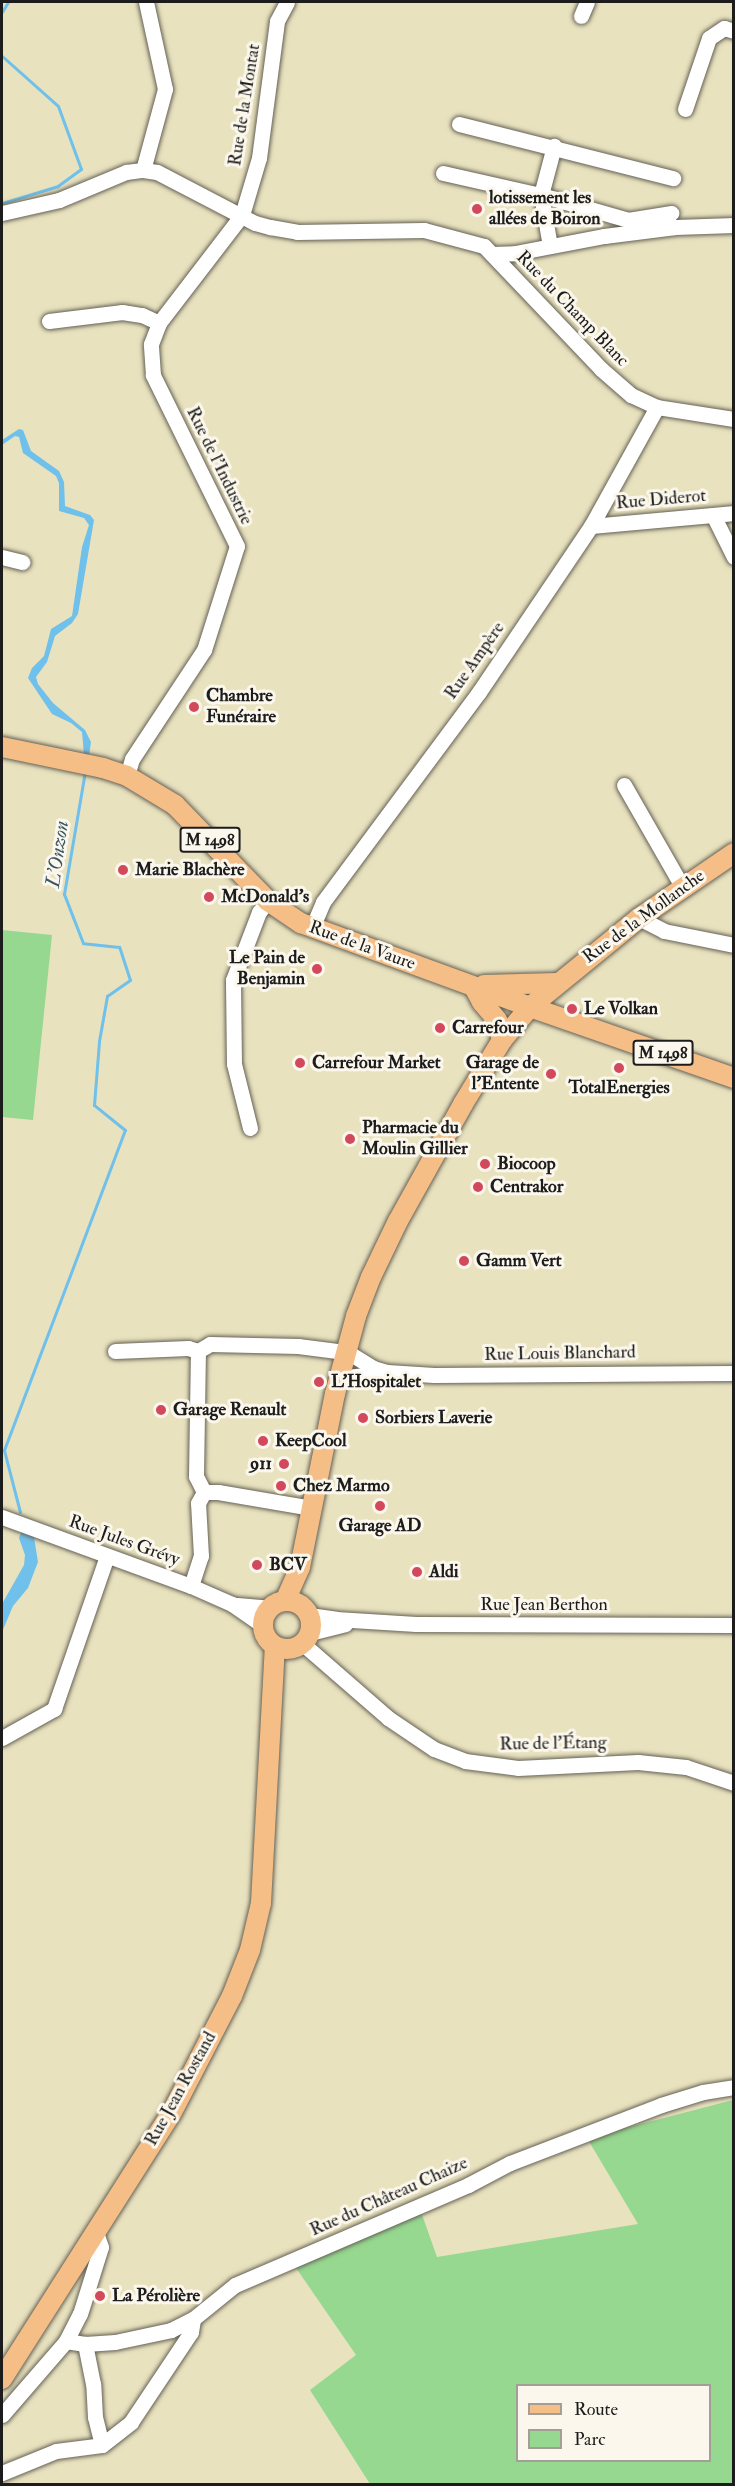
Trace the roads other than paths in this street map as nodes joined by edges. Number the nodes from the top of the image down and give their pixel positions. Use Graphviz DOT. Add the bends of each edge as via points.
graph roads {
  1 [pos="146,2"];
  2 [pos="287,2"];
  3 [pos="734,30"];
  4 [pos="685,109"];
  5 [pos="459,124"];
  6 [pos="554,146"];
  7 [pos="143,170"];
  8 [pos="443,173"];
  9 [pos="673,178"];
  10 [pos="541,195"];
  11 [pos="2,213"];
  12 [pos="671,213"];
  13 [pos="242,215"];
  14 [pos="734,225"];
  15 [pos="550,246"];
  16 [pos="492,254"];
  17 [pos="49,321"];
  18 [pos="159,323"];
  19 [pos="657,407"];
  20 [pos="734,419"];
  21 [pos="734,513"];
  22 [pos="713,515"];
  23 [pos="591,526"];
  24 [pos="2,557"];
  25 [pos="734,557"];
  26 [pos="22,561"];
  27 [pos="2,747"];
  28 [pos="127,776"];
  29 [pos="624,785"];
  30 [pos="734,853"];
  31 [pos="683,888"];
  32 [pos="268,900"];
  33 [pos="639,918"];
  34 [pos="312,928"];
  35 [pos="734,945"];
  36 [pos="557,983"];
  37 [pos="469,985"];
  38 [pos="530,1007"];
  39 [pos="558,1017"];
  40 [pos="505,1038"];
  41 [pos="734,1078"];
  42 [pos="250,1128"];
  43 [pos="198,1351"];
  44 [pos="115,1352"];
  45 [pos="346,1352"];
  46 [pos="387,1372"];
  47 [pos="734,1373"];
  48 [pos="339,1378"];
  49 [pos="204,1492"];
  50 [pos="312,1508"];
  51 [pos="2,1517"];
  52 [pos="107,1556"];
  53 [pos="191,1586"];
  54 [pos="289,1625"];
  55 [pos="734,1625"];
  56 [pos="2,1738"];
  57 [pos="734,1783"];
  58 [pos="734,2087"];
  59 [pos="95,2230"];
  60 [pos="193,2319"];
  61 [pos="66,2341"];
  62 [pos="85,2344"];
  63 [pos="2,2379"];
  64 [pos="2,2415"];
  65 [pos="102,2445"];
  66 [pos="2,2473"];
  1 -- 7 [label="street" via="165,89"];
  2 -- 13 [label="street, Rue de la Montat" via="277,21 259,158"];
  3 -- 4 [label="street" via="724,28 709,38"];
  5 -- 6 [label="street"];
  6 -- 9 [label="street"];
  6 -- 10 [label="street"];
  7 -- 11 [label="street" via="126,172 59,200"];
  7 -- 13 [label="street, Rue du Champ Blanc" via="157,172"];
  8 -- 10 [label="street"];
  10 -- 12 [label="street" via="628,220"];
  10 -- 15 [label="street"];
  13 -- 16 [label="street, Rue du Champ Blanc" via="255,223 297,232 424,230 484,246"];
  13 -- 18 [label="street, Rue de l'Industrie"];
  14 -- 15 [label="street" via="663,228"];
  15 -- 16 [label="street"];
  16 -- 19 [label="street, Rue du Champ Blanc" via="601,369 631,395"];
  17 -- 18 [label="street" via="122,312"];
  18 -- 28 [label="street, Rue de l'Industrie" via="151,344 153,375 237,546 204,650 132,759"];
  19 -- 20 [label="street, Rue du Champ Blanc"];
  19 -- 23 [label="street, Rue Ampère"];
  21 -- 22 [label="street, Rue Diderot"];
  22 -- 23 [label="street, Rue Diderot"];
  22 -- 25 [label="street"];
  23 -- 34 [label="street, Rue Ampère" via="479,692 323,902"];
  24 -- 26 [label="street"];
  27 -- 28 [label="main road, Rue de la Vaure / M 1498"];
  28 -- 32 [label="main road, Rue de la Vaure / M 1498" via="175,805"];
  29 -- 31 [label="street"];
  30 -- 31 [label="main road, Rue de la Mollanche"];
  31 -- 33 [label="main road, Rue de la Mollanche"];
  32 -- 34 [label="main road, Rue de la Vaure / M 1498"];
  32 -- 42 [label="street" via="259,912 233,980 234,1064"];
  33 -- 35 [label="street" via="664,932"];
  33 -- 36 [label="main road, Rue de la Mollanche"];
  34 -- 37 [label="main road, Rue de la Vaure / M 1498"];
  36 -- 37 [label="main road, Rue de la Vaure"];
  36 -- 38 [label="main road, Rue de la Mollanche"];
  37 -- 38 [label="main road, M 1498"];
  37 -- 40 [label="main road" via="497,1020"];
  38 -- 39 [label="main road, M 1498"];
  38 -- 40 [label="main road, Rue de la Mollanche"];
  39 -- 40 [label="main road"];
  39 -- 41 [label="main road, M 1498"];
  40 -- 45 [label="main road, Rue de la Mollanche" via="398,1221 371,1277"];
  43 -- 44 [label="street" via="188,1348"];
  43 -- 45 [label="street" via="210,1344 298,1346"];
  43 -- 49 [label="street" via="196,1476"];
  45 -- 46 [label="street, Rue Louis Blanchard"];
  45 -- 48 [label="main road, Rue Jean Rostand"];
  46 -- 47 [label="street, Rue Louis Blanchard"];
  46 -- 48 [label="street, Rue Louis Blanchard"];
  48 -- 50 [label="main road, Rue Jean Rostand"];
  49 -- 50 [label="street"];
  49 -- 53 [label="street" via="198,1503 201,1556"];
  50 -- 54 [label="main road, Rue Jean Rostand"];
  51 -- 52 [label="street, Rue Jules Grévy"];
  52 -- 53 [label="street, Rue Jules Grévy"];
  52 -- 56 [label="street" via="54,1709"];
  53 -- 54 [label="street, Rue Jules Grévy"];
  54 -- 55 [label="street, Rue Jean Berthon" via="354,1621"];
  54 -- 57 [label="street, Rue de l'Étang" via="388,1718 434,1749 465,1761 518,1768 638,1762 686,1767"];
  54 -- 59 [label="main road, Rue Jean Rostand" via="270,1766 261,1903 250,1950 232,1996 171,2114"];
  58 -- 60 [label="street, Rue du Château Chaize" via="661,2105 510,2163 468,2185 235,2284"];
  59 -- 61 [label="street" via="101,2247 80,2314"];
  59 -- 63 [label="main road, Rue Jean Rostand"];
  60 -- 62 [label="street, Rue du Château Chaize" via="171,2330"];
  60 -- 65 [label="street" via="191,2332 131,2422"];
  61 -- 62 [label="street, Rue du Château Chaize"];
  61 -- 64 [label="street"];
  62 -- 65 [label="street"];
  65 -- 66 [label="street" via="56,2451"];
}
